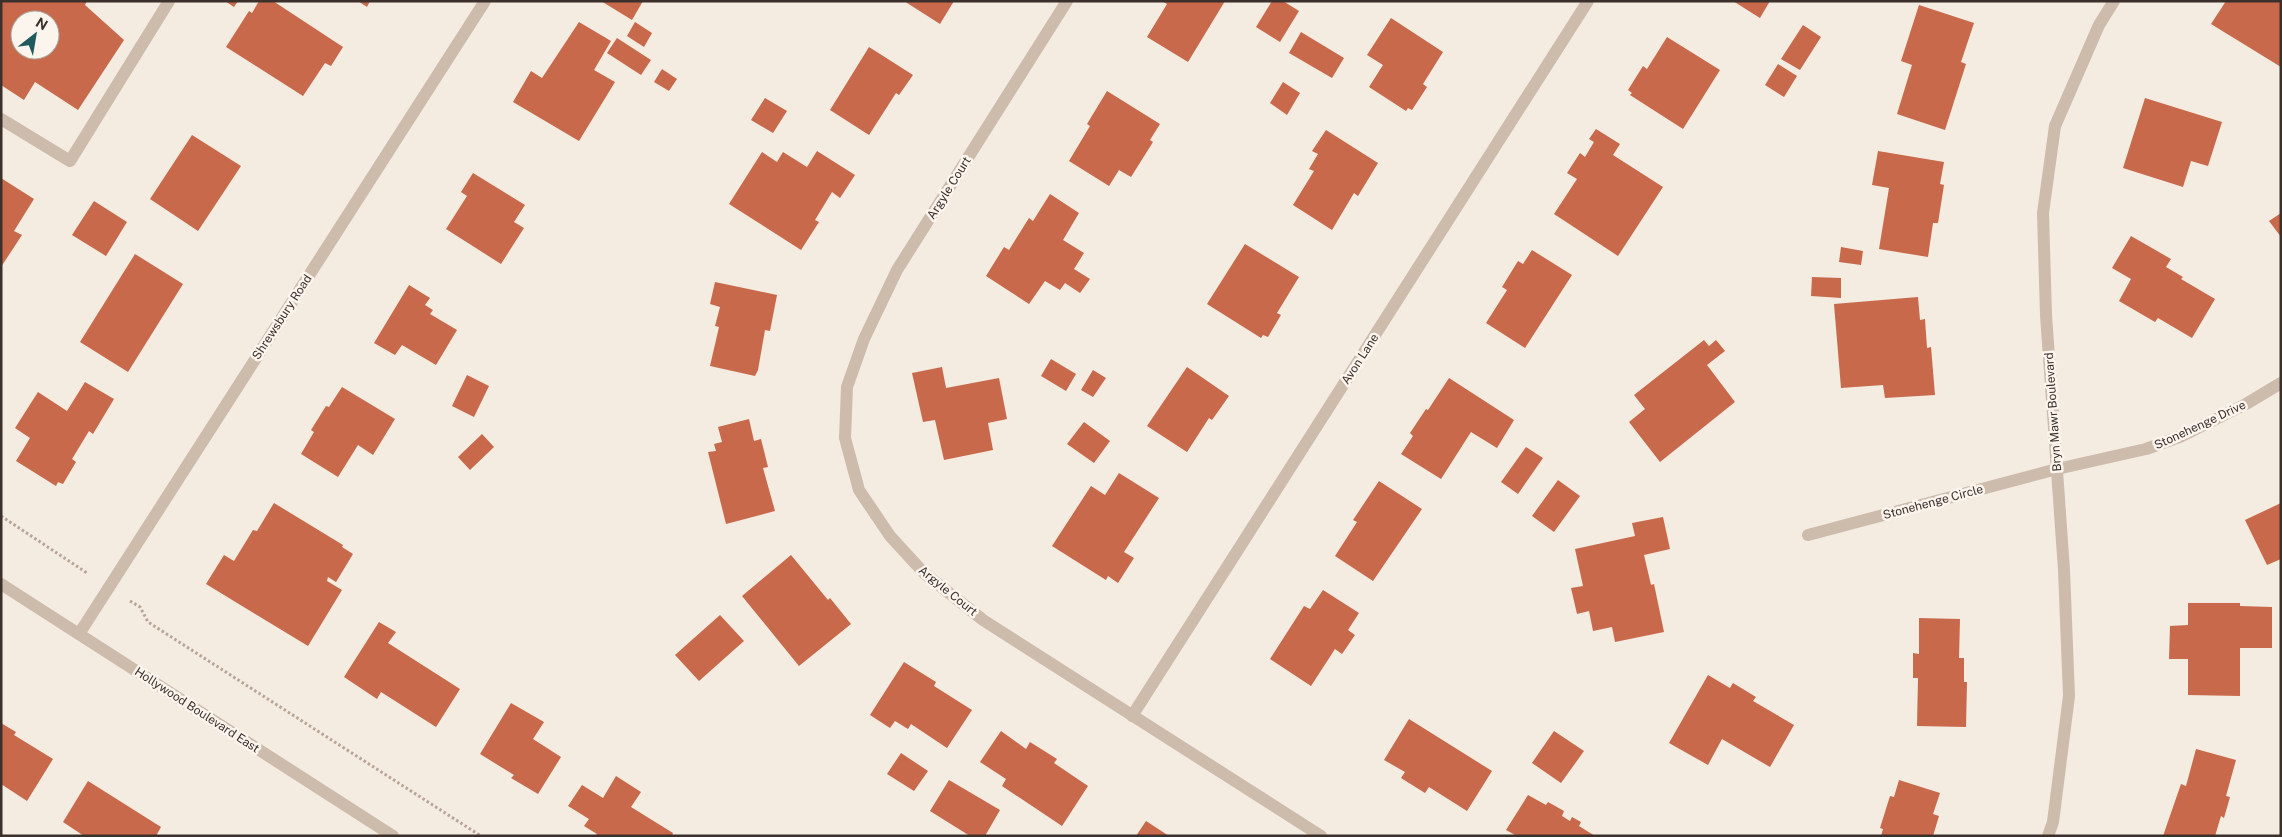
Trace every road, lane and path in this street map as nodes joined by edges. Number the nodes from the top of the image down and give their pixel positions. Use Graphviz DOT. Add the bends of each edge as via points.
graph roads {
  1 [pos="169,1"];
  2 [pos="485,1"];
  3 [pos="1068,1"];
  4 [pos="1588,1"];
  5 [pos="2114,1"];
  6 [pos="1,118"];
  7 [pos="2281,383"];
  8 [pos="2057,469"];
  9 [pos="1,516"];
  10 [pos="1808,535"];
  11 [pos="1,584"];
  12 [pos="109,586"];
  13 [pos="78,634"];
  14 [pos="1132,716"];
  15 [pos="393,836"];
  16 [pos="481,836"];
  17 [pos="1321,836"];
  18 [pos="2048,836"];
  1 -- 6 [label="street" via="70,161"];
  2 -- 12 [label="street, Shrewsbury Road"];
  3 -- 14 [label="street, Argyle Court" via="896,270 864,339 847,387 846,438 859,490 890,536 924,573 983,620"];
  4 -- 14 [label="street, Avon Lane"];
  5 -- 8 [label="street, Bryn Mawr Boulevard" via="2099,24 2055,126 2043,213 2046,315"];
  7 -- 8 [label="street, Stonehenge Drive" via="2182,436 2146,449"];
  8 -- 10 [label="street, Stonehenge Circle"];
  8 -- 18 [label="street, Bryn Mawr Boulevard" via="2069,696 2053,822"];
  9 -- 12 [label="path"];
  11 -- 13 [label="street, Hollywood Boulevard East"];
  12 -- 13 [label="street, Shrewsbury Road"];
  12 -- 16 [label="path" via="140,607 148,622"];
  13 -- 15 [label="street, Hollywood Boulevard East"];
  14 -- 17 [label="street, Argyle Court"];
}
